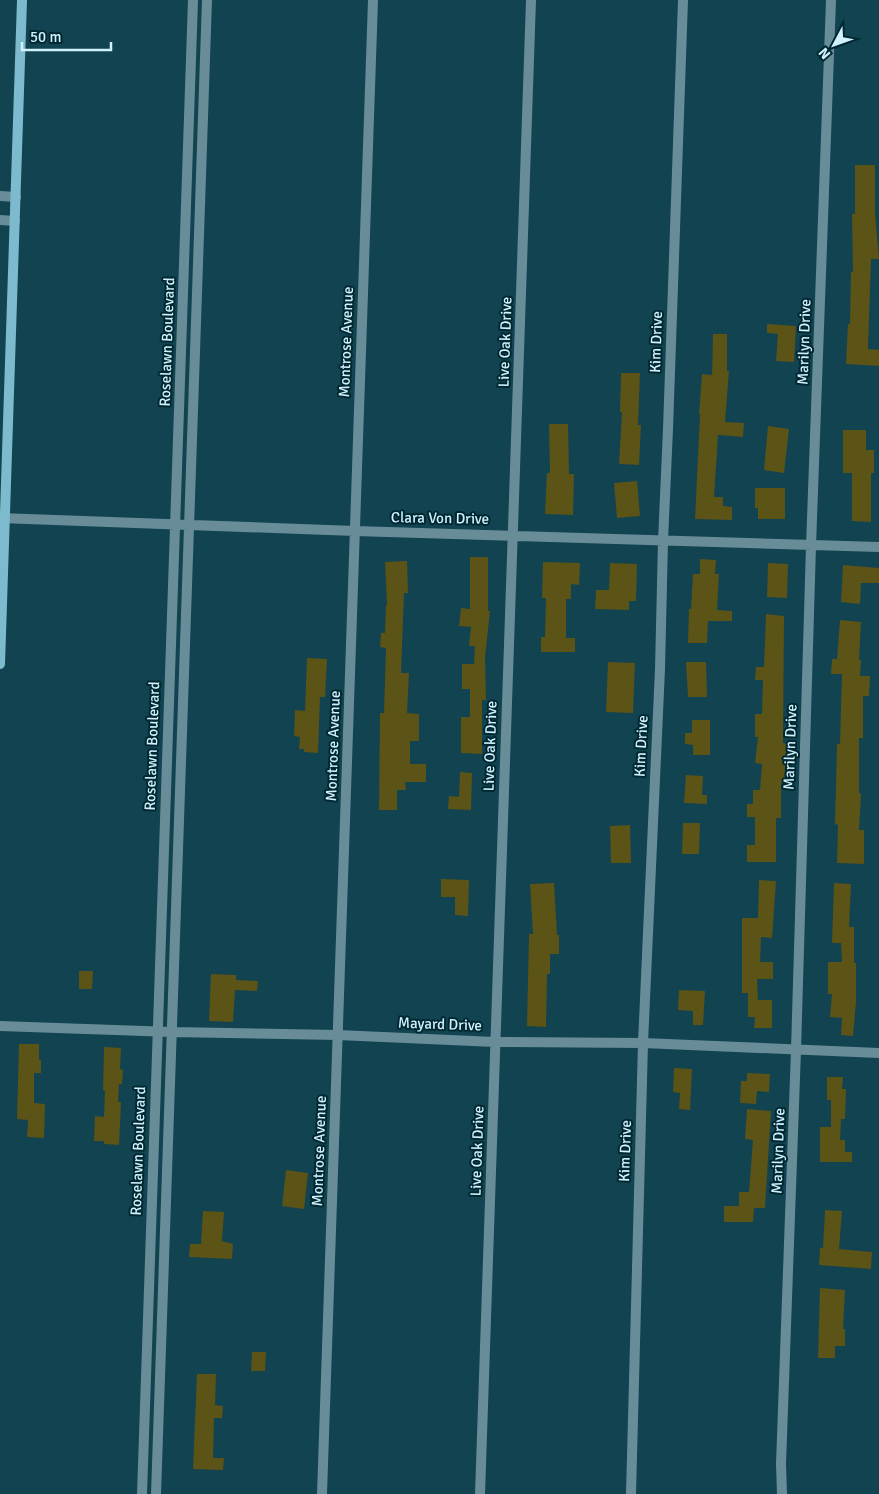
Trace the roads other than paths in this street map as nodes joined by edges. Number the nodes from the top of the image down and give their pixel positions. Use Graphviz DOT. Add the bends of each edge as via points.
graph roads {
  1 [pos="22,0"];
  2 [pos="193,0"];
  3 [pos="207,0"];
  4 [pos="372,0"];
  5 [pos="531,0"];
  6 [pos="683,0"];
  7 [pos="831,0"];
  8 [pos="190,104"];
  9 [pos="203,104"];
  10 [pos="0,196"];
  11 [pos="16,197"];
  12 [pos="0,220"];
  13 [pos="15,221"];
  14 [pos="185,242"];
  15 [pos="198,242"];
  16 [pos="180,379"];
  17 [pos="194,379"];
  18 [pos="2,518"];
  19 [pos="175,525"];
  20 [pos="188,525"];
  21 [pos="355,531"];
  22 [pos="512,535"];
  23 [pos="663,541"];
  24 [pos="811,546"];
  25 [pos="879,547"];
  26 [pos="170,662"];
  27 [pos="184,663"];
  28 [pos="0,664"];
  29 [pos="166,779"];
  30 [pos="180,779"];
  31 [pos="162,900"];
  32 [pos="176,901"];
  33 [pos="0,1026"];
  34 [pos="157,1032"];
  35 [pos="172,1032"];
  36 [pos="338,1035"];
  37 [pos="495,1042"];
  38 [pos="643,1042"];
  39 [pos="796,1050"];
  40 [pos="879,1053"];
  41 [pos="152,1179"];
  42 [pos="166,1180"];
  43 [pos="148,1311"];
  44 [pos="162,1311"];
  45 [pos="144,1447"];
  46 [pos="157,1448"];
  47 [pos="142,1494"];
  48 [pos="156,1494"];
  49 [pos="322,1494"];
  50 [pos="480,1494"];
  51 [pos="631,1494"];
  52 [pos="782,1494"];
  1 -- 11 [label="street"];
  2 -- 8 [label="street, Roselawn Boulevard"];
  3 -- 9 [label="street, Roselawn Boulevard"];
  4 -- 21 [label="street, Montrose Avenue"];
  5 -- 22 [label="street, Live Oak Drive"];
  6 -- 23 [label="street, Kim Drive"];
  7 -- 24 [label="street, Marilyn Drive"];
  8 -- 9 [label="street"];
  8 -- 14 [label="street, Roselawn Boulevard"];
  9 -- 15 [label="street, Roselawn Boulevard"];
  10 -- 11 [label="street"];
  11 -- 13 [label="street"];
  12 -- 13 [label="street"];
  13 -- 18 [label="street"];
  14 -- 15 [label="street"];
  14 -- 16 [label="street, Roselawn Boulevard"];
  15 -- 17 [label="street, Roselawn Boulevard"];
  16 -- 17 [label="street"];
  16 -- 19 [label="street, Roselawn Boulevard"];
  17 -- 20 [label="street, Roselawn Boulevard"];
  18 -- 19 [label="street, Clara Von Drive"];
  18 -- 28 [label="street"];
  19 -- 20 [label="street, Clara Von Drive"];
  19 -- 26 [label="street, Roselawn Boulevard"];
  20 -- 21 [label="street, Clara Von Drive"];
  20 -- 27 [label="street, Roselawn Boulevard"];
  21 -- 22 [label="street, Clara Von Drive"];
  21 -- 36 [label="street, Montrose Avenue"];
  22 -- 23 [label="street, Clara Von Drive"];
  22 -- 37 [label="street, Live Oak Drive"];
  23 -- 24 [label="street, Clara Von Drive"];
  23 -- 38 [label="street, Kim Drive"];
  24 -- 25 [label="street, Clara Von Drive"];
  24 -- 39 [label="street, Marilyn Drive"];
  26 -- 27 [label="street"];
  26 -- 29 [label="street, Roselawn Boulevard"];
  27 -- 30 [label="street, Roselawn Boulevard"];
  29 -- 30 [label="street"];
  29 -- 31 [label="street, Roselawn Boulevard"];
  30 -- 32 [label="street, Roselawn Boulevard"];
  31 -- 32 [label="street"];
  31 -- 34 [label="street, Roselawn Boulevard"];
  32 -- 35 [label="street, Roselawn Boulevard"];
  33 -- 34 [label="street, Mayard Drive"];
  34 -- 35 [label="street, Mayard Drive"];
  34 -- 41 [label="street, Roselawn Boulevard"];
  35 -- 36 [label="street, Mayard Drive"];
  35 -- 42 [label="street, Roselawn Boulevard"];
  36 -- 37 [label="street, Mayard Drive"];
  36 -- 49 [label="street, Montrose Avenue"];
  37 -- 38 [label="street, Mayard Drive"];
  37 -- 50 [label="street, Live Oak Drive"];
  38 -- 39 [label="street, Mayard Drive"];
  38 -- 51 [label="street, Kim Drive"];
  39 -- 40 [label="street, Mayard Drive"];
  39 -- 52 [label="street, Marilyn Drive"];
  41 -- 42 [label="street"];
  41 -- 43 [label="street, Roselawn Boulevard"];
  42 -- 44 [label="street, Roselawn Boulevard"];
  43 -- 44 [label="street"];
  43 -- 45 [label="street, Roselawn Boulevard"];
  44 -- 46 [label="street, Roselawn Boulevard"];
  45 -- 46 [label="street"];
  45 -- 47 [label="street, Roselawn Boulevard"];
  46 -- 48 [label="street, Roselawn Boulevard"];
}
